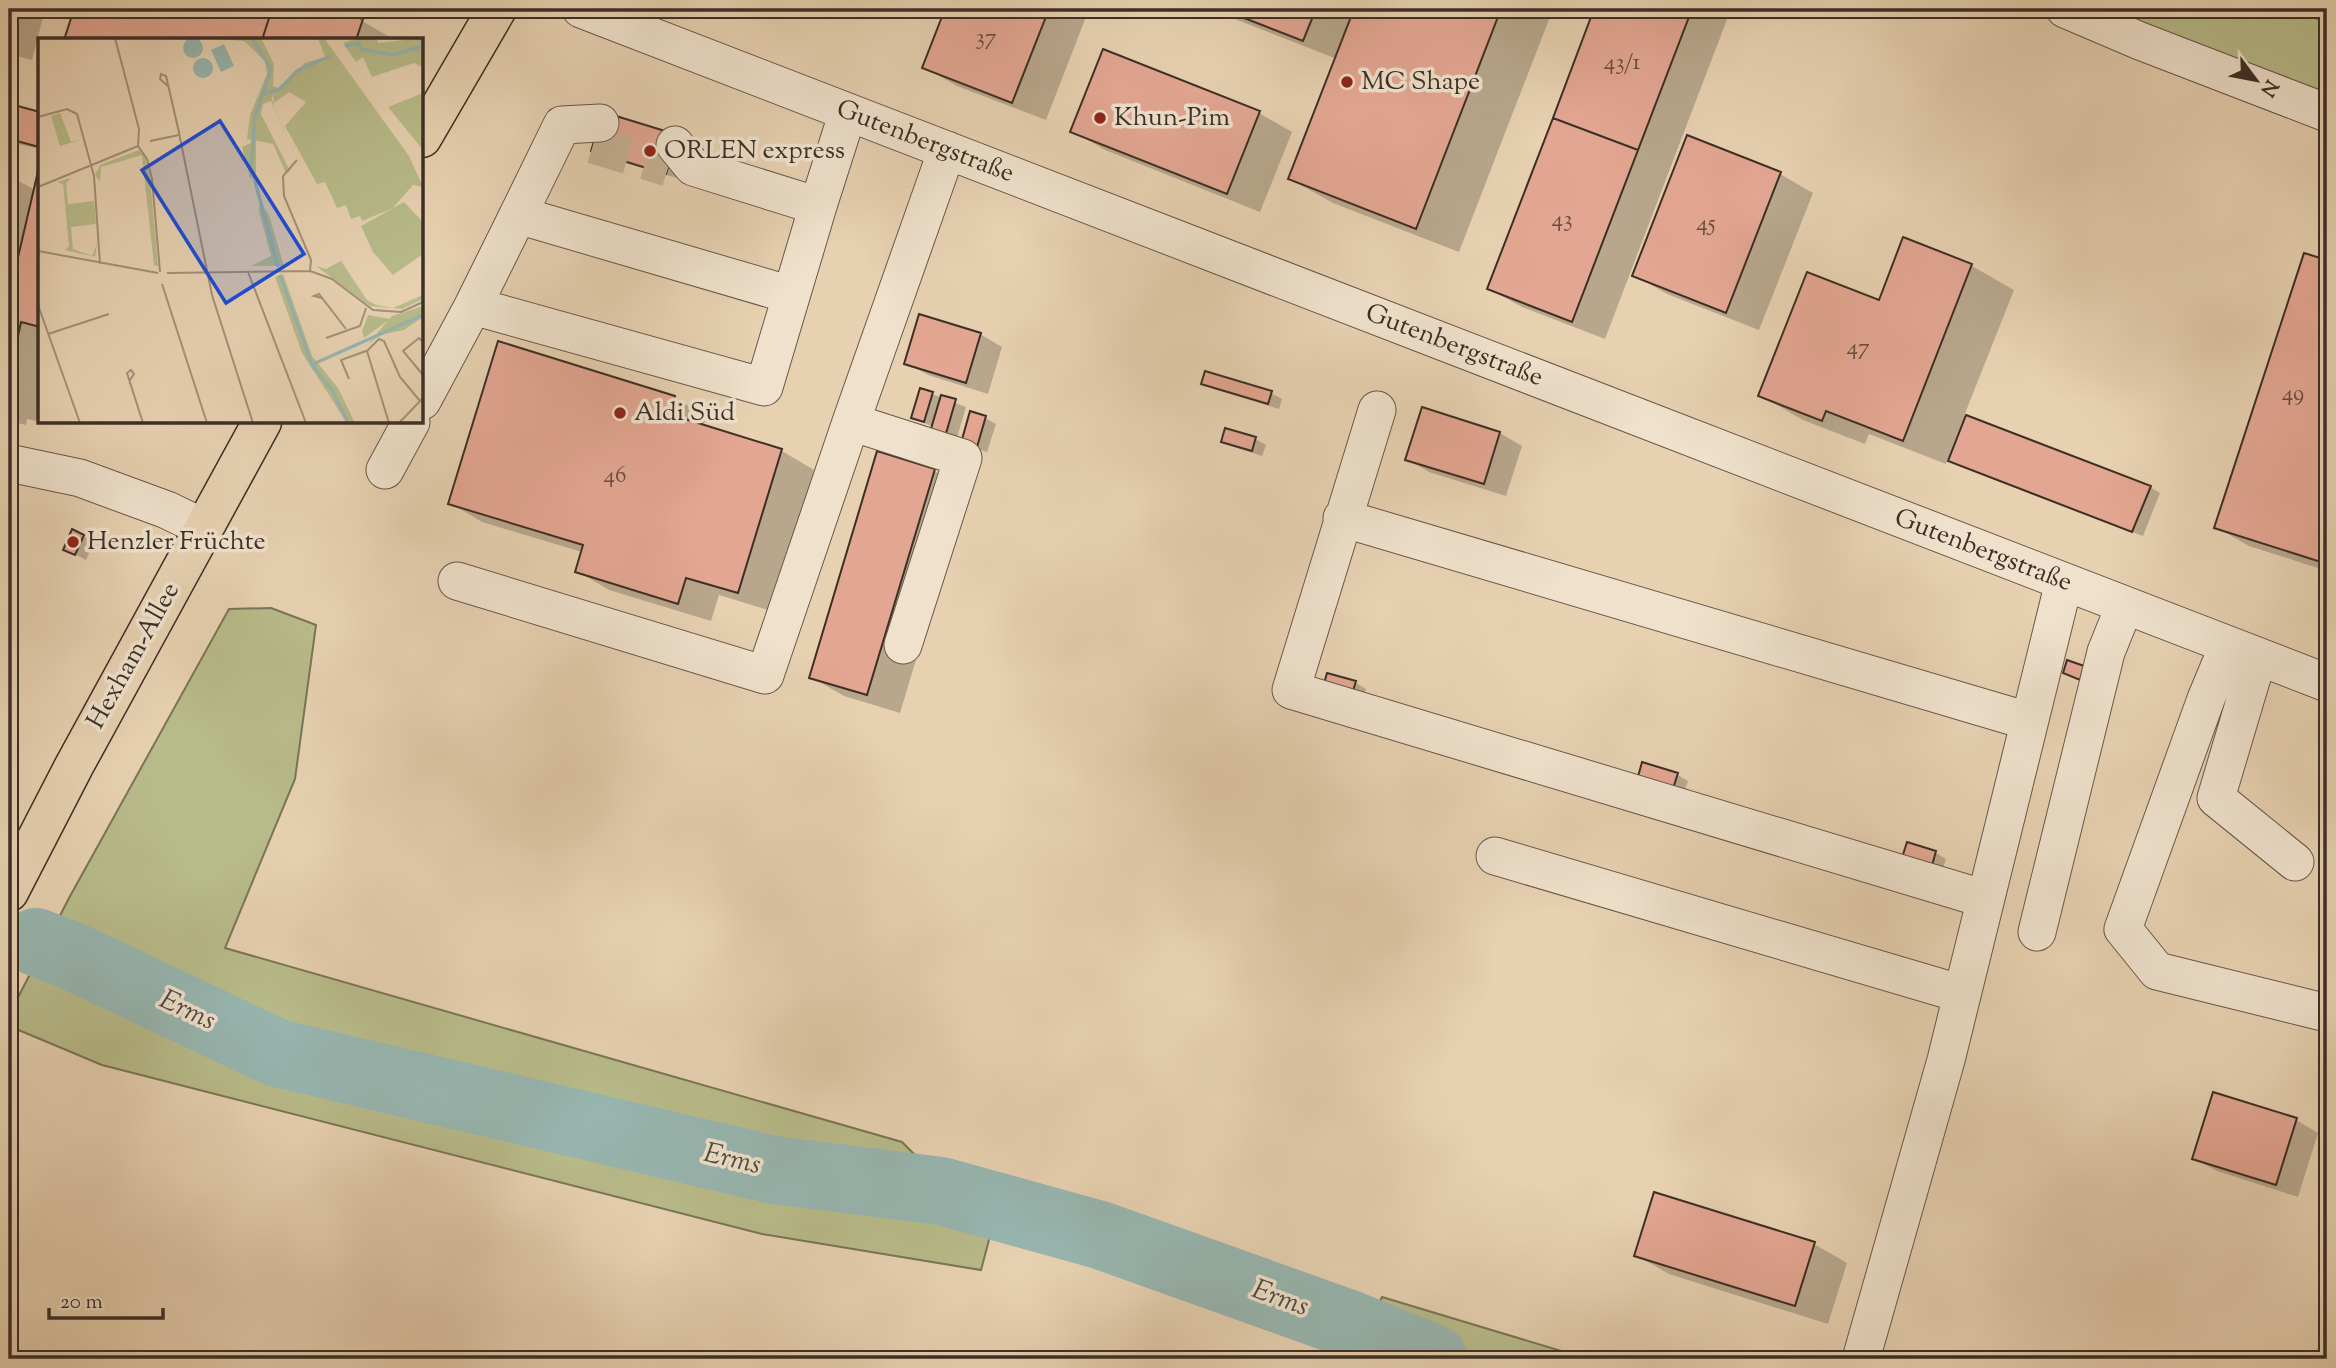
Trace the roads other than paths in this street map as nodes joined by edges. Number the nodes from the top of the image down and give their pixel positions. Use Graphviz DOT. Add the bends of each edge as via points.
graph roads {
  1 [pos="497,9"];
  2 [pos="581,9"];
  3 [pos="2065,9"];
  4 [pos="848,112"];
  5 [pos="2327,113"];
  6 [pos="596,134"];
  7 [pos="424,135"];
  8 [pos="947,150"];
  9 [pos="679,160"];
  10 [pos="818,206"];
  11 [pos="518,215"];
  12 [pos="791,295"];
  13 [pos="473,306"];
  14 [pos="424,397"];
  15 [pos="1377,410"];
  16 [pos="851,422"];
  17 [pos="261,424"];
  18 [pos="410,424"];
  19 [pos="9,463"];
  20 [pos="385,470"];
  21 [pos="1342,518"];
  22 [pos="204,528"];
  23 [pos="457,581"];
  24 [pos="2064,582"];
  25 [pos="2125,606"];
  26 [pos="903,645"];
  27 [pos="2243,651"];
  28 [pos="2327,683"];
  29 [pos="2028,721"];
  30 [pos="1495,856"];
  31 [pos="2295,862"];
  32 [pos="9,892"];
  33 [pos="1985,900"];
  34 [pos="2037,932"];
  35 [pos="1962,994"];
  36 [pos="2327,1013"];
  37 [pos="1861,1359"];
  1 -- 7 [label="main road"];
  2 -- 4 [label="street, Gutenbergstraße"];
  3 -- 5 [label="street"];
  4 -- 8 [label="street, Gutenbergstraße"];
  4 -- 10 [label="street"];
  6 -- 11 [label="street" via="562,125"];
  8 -- 16 [label="street"];
  8 -- 24 [label="street, Gutenbergstraße"];
  9 -- 10 [label="street"];
  10 -- 12 [label="street"];
  11 -- 12 [label="street"];
  11 -- 13 [label="street"];
  12 -- 13 [label="street" via="764,387"];
  13 -- 14 [label="street"];
  15 -- 21 [label="street"];
  16 -- 23 [label="street" via="765,675"];
  16 -- 26 [label="street" via="963,458"];
  17 -- 22 [label="main road, Hexham-Allee"];
  18 -- 20 [label="street"];
  19 -- 22 [label="street" via="80,478"];
  21 -- 29 [label="street"];
  21 -- 33 [label="street" via="1291,690"];
  22 -- 32 [label="main road, Hexham-Allee"];
  24 -- 25 [label="street, Gutenbergstraße"];
  24 -- 29 [label="street"];
  25 -- 27 [label="street, Gutenbergstraße"];
  25 -- 34 [label="street" via="2106,652"];
  27 -- 28 [label="street, Gutenbergstraße"];
  27 -- 31 [label="street" via="2216,798"];
  27 -- 36 [label="street" via="2206,699 2123,929 2157,971"];
  29 -- 33 [label="street"];
  30 -- 35 [label="street"];
  33 -- 35 [label="street"];
  35 -- 37 [label="street"];
}
